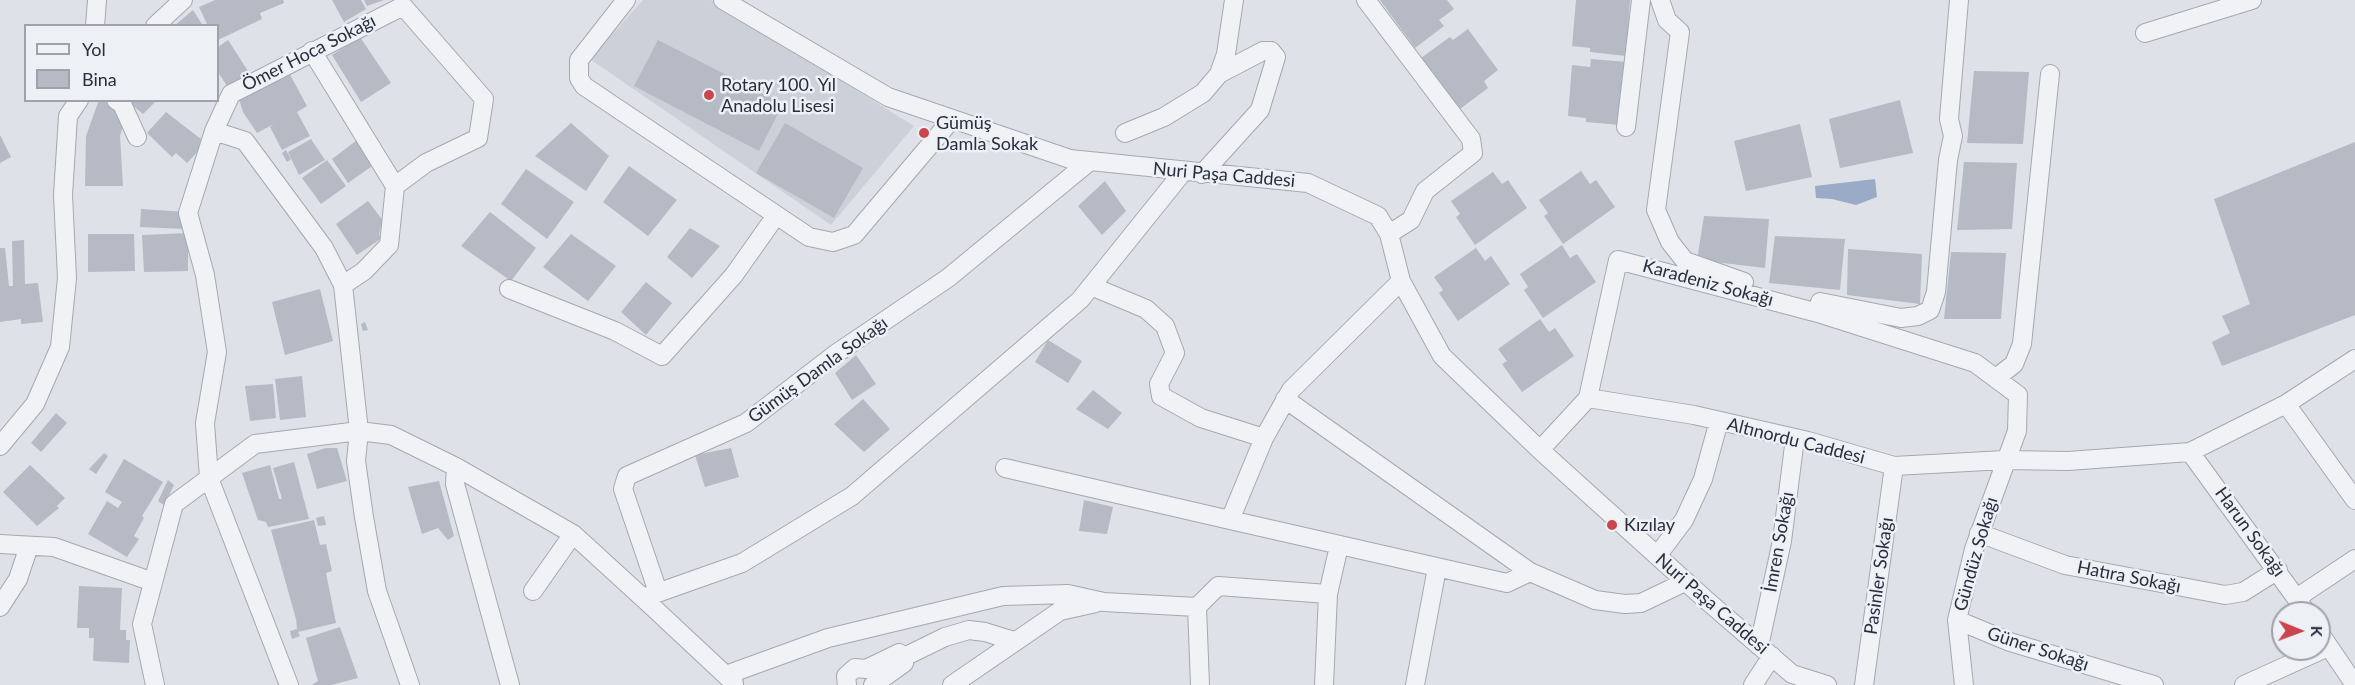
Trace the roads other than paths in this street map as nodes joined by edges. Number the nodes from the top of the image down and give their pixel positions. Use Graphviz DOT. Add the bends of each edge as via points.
graph roads {
  1 [pos="97,0"];
  2 [pos="183,0"];
  3 [pos="627,0"];
  4 [pos="723,0"];
  5 [pos="1234,0"];
  6 [pos="1366,0"];
  7 [pos="1641,0"];
  8 [pos="1660,0"];
  9 [pos="1959,0"];
  10 [pos="2252,0"];
  11 [pos="401,3"];
  12 [pos="95,24"];
  13 [pos="157,24"];
  14 [pos="2145,33"];
  15 [pos="312,51"];
  16 [pos="1219,74"];
  17 [pos="2050,74"];
  18 [pos="78,102"];
  19 [pos="119,102"];
  20 [pos="952,119"];
  21 [pos="1626,127"];
  22 [pos="214,131"];
  23 [pos="1125,133"];
  24 [pos="137,137"];
  25 [pos="1090,161"];
  26 [pos="1183,172"];
  27 [pos="1202,174"];
  28 [pos="395,186"];
  29 [pos="775,216"];
  30 [pos="1389,234"];
  31 [pos="1401,281"];
  32 [pos="343,285"];
  33 [pos="1091,286"];
  34 [pos="509,289"];
  35 [pos="2355,359"];
  36 [pos="1996,378"];
  37 [pos="1588,398"];
  38 [pos="1285,399"];
  39 [pos="2286,404"];
  40 [pos="1719,421"];
  41 [pos="359,431"];
  42 [pos="1264,438"];
  43 [pos="1795,438"];
  44 [pos="0,446"];
  45 [pos="1540,450"];
  46 [pos="2190,452"];
  47 [pos="2005,460"];
  48 [pos="1894,466"];
  49 [pos="456,467"];
  50 [pos="1005,468"];
  51 [pos="209,478"];
  52 [pos="2355,500"];
  53 [pos="1230,520"];
  54 [pos="1979,532"];
  55 [pos="573,534"];
  56 [pos="0,544"];
  57 [pos="29,546"];
  58 [pos="1339,546"];
  59 [pos="1657,556"];
  60 [pos="2355,558"];
  61 [pos="1437,568"];
  62 [pos="2278,570"];
  63 [pos="1530,572"];
  64 [pos="153,582"];
  65 [pos="1685,582"];
  66 [pos="533,591"];
  67 [pos="1328,594"];
  68 [pos="651,595"];
  69 [pos="2298,597"];
  70 [pos="2300,601"];
  71 [pos="1104,602"];
  72 [pos="0,607"];
  73 [pos="1197,607"];
  74 [pos="1957,620"];
  75 [pos="1014,642"];
  76 [pos="1765,651"];
  77 [pos="2331,651"];
  78 [pos="902,657"];
  79 [pos="2286,661"];
  80 [pos="731,680"];
  81 [pos="961,682"];
  82 [pos="154,685"];
  83 [pos="289,685"];
  84 [pos="410,685"];
  85 [pos="510,685"];
  86 [pos="847,685"];
  87 [pos="873,685"];
  88 [pos="1200,685"];
  89 [pos="1324,685"];
  90 [pos="1415,685"];
  91 [pos="1753,685"];
  92 [pos="1827,685"];
  93 [pos="1864,685"];
  94 [pos="1964,685"];
  95 [pos="2154,685"];
  96 [pos="2244,685"];
  97 [pos="2355,685"];
  1 -- 12 [label="street"];
  2 -- 13 [label="street"];
  3 -- 29 [label="street" via="579,60 579,78 584,86"];
  4 -- 20 [label="street, Nuri Paşa Caddesi" via="888,97"];
  5 -- 16 [label="street"];
  6 -- 30 [label="street" via="1471,140 1473,153 1425,191 1411,220"];
  7 -- 21 [label="street"];
  8 -- 9 [label="street" via="1667,20 1680,32 1656,210 1670,242 1685,261 1756,287 1901,318 1930,310 1936,292 1953,136 1949,118"];
  10 -- 14 [label="street"];
  11 -- 15 [label="street, Ömer Hoca Sokağı"];
  11 -- 28 [label="street, Ömer Hoca Sokağı" via="484,99 478,138 426,163"];
  15 -- 22 [label="street, Ömer Hoca Sokağı" via="231,94"];
  15 -- 28 [label="street"];
  16 -- 23 [label="street" via="1203,93 1164,117"];
  16 -- 27 [label="street" via="1263,51 1271,51 1276,57 1260,110"];
  17 -- 36 [label="street" via="2022,344 2014,364"];
  18 -- 44 [label="street" via="68,116 63,195 67,278 60,347 35,404"];
  19 -- 24 [label="street"];
  20 -- 25 [label="street, Nuri Paşa Caddesi" via="1070,159"];
  20 -- 29 [label="street" via="854,235 820,242"];
  22 -- 32 [label="street" via="246,141 324,248"];
  22 -- 51 [label="street, Ömer Hoca Sokağı" via="188,213 205,274 217,352 205,423"];
  25 -- 26 [label="street, Nuri Paşa Caddesi"];
  25 -- 68 [label="street, Gümüş Damla Sokağı" via="948,278 837,353 746,423 627,476 623,489"];
  26 -- 27 [label="street, Nuri Paşa Caddesi"];
  26 -- 33 [label="street"];
  27 -- 30 [label="street, Nuri Paşa Caddesi" via="1308,183 1378,216"];
  28 -- 32 [label="street" via="389,245 364,271"];
  29 -- 34 [label="street" via="734,275 662,356 615,331"];
  30 -- 31 [label="street, Nuri Paşa Caddesi"];
  31 -- 38 [label="street"];
  31 -- 45 [label="street, Nuri Paşa Caddesi" via="1442,356"];
  32 -- 41 [label="street"];
  33 -- 42 [label="street" via="1146,309 1165,326 1175,353 1160,384 1161,396 1201,418"];
  33 -- 68 [label="street" via="852,496 742,563"];
  35 -- 39 [label="street"];
  36 -- 37 [label="street, Karadeniz Sokağı" via="1975,363 1818,313 1618,260"];
  36 -- 47 [label="street, Gündüz Sokağı" via="2018,395 2017,431"];
  37 -- 40 [label="street, Altınordu Caddesi"];
  37 -- 45 [label="street"];
  38 -- 42 [label="street"];
  38 -- 63 [label="street"];
  39 -- 46 [label="street"];
  39 -- 52 [label="street"];
  40 -- 43 [label="street, Altınordu Caddesi"];
  40 -- 59 [label="street" via="1703,479 1684,520"];
  41 -- 49 [label="street" via="391,435"];
  41 -- 51 [label="street" via="255,444"];
  41 -- 84 [label="street" via="356,461 378,591"];
  42 -- 53 [label="street"];
  43 -- 48 [label="street, Altınordu Caddesi"];
  43 -- 76 [label="street, İmren Sokağı"];
  45 -- 59 [label="street, Nuri Paşa Caddesi"];
  46 -- 47 [label="street, Altınordu Caddesi" via="2068,461"];
  46 -- 62 [label="street, Harun Sokağı"];
  47 -- 48 [label="street, Altınordu Caddesi"];
  47 -- 54 [label="street, Gündüz Sokağı"];
  48 -- 93 [label="street, Pasinler Sokağı"];
  49 -- 55 [label="street"];
  49 -- 85 [label="street" via="455,484"];
  50 -- 53 [label="street"];
  51 -- 64 [label="street" via="174,504"];
  51 -- 83 [label="street, Ömer Hoca Sokağı"];
  53 -- 58 [label="street"];
  54 -- 62 [label="street, Hatıra Sokağı" via="2065,565 2225,595 2243,592"];
  54 -- 74 [label="street, Gündüz Sokağı"];
  55 -- 66 [label="street"];
  55 -- 68 [label="street"];
  56 -- 57 [label="street"];
  57 -- 64 [label="street" via="54,547"];
  57 -- 72 [label="street" via="18,579"];
  58 -- 61 [label="street"];
  58 -- 67 [label="street"];
  59 -- 65 [label="street, Nuri Paşa Caddesi"];
  60 -- 69 [label="street"];
  61 -- 63 [label="street" via="1507,583"];
  61 -- 90 [label="street"];
  62 -- 69 [label="street, Harun Sokağı"];
  63 -- 65 [label="street" via="1595,600 1625,604 1641,603"];
  64 -- 82 [label="street" via="142,624"];
  65 -- 76 [label="street, Nuri Paşa Caddesi"];
  67 -- 73 [label="street" via="1218,586"];
  67 -- 89 [label="street"];
  68 -- 80 [label="street, Gümüş Damla Sokağı"];
  69 -- 70 [label="street, Harun Sokağı"];
  71 -- 73 [label="street"];
  71 -- 75 [label="street" via="1060,611"];
  71 -- 80 [label="street" via="1068,594 1003,596 828,638"];
  73 -- 88 [label="street"];
  74 -- 94 [label="street, Gündüz Sokağı"];
  74 -- 95 [label="street, Güner Sokağı" via="2010,642"];
  75 -- 78 [label="street" via="969,630"];
  75 -- 81 [label="street"];
  76 -- 91 [label="street"];
  76 -- 92 [label="street, Nuri Paşa Caddesi" via="1792,674"];
  77 -- 97 [label="street"];
  78 -- 86 [label="street" via="899,653 866,669 855,668 846,676"];
  78 -- 87 [label="street" via="904,663"];
  79 -- 96 [label="street"];
}
